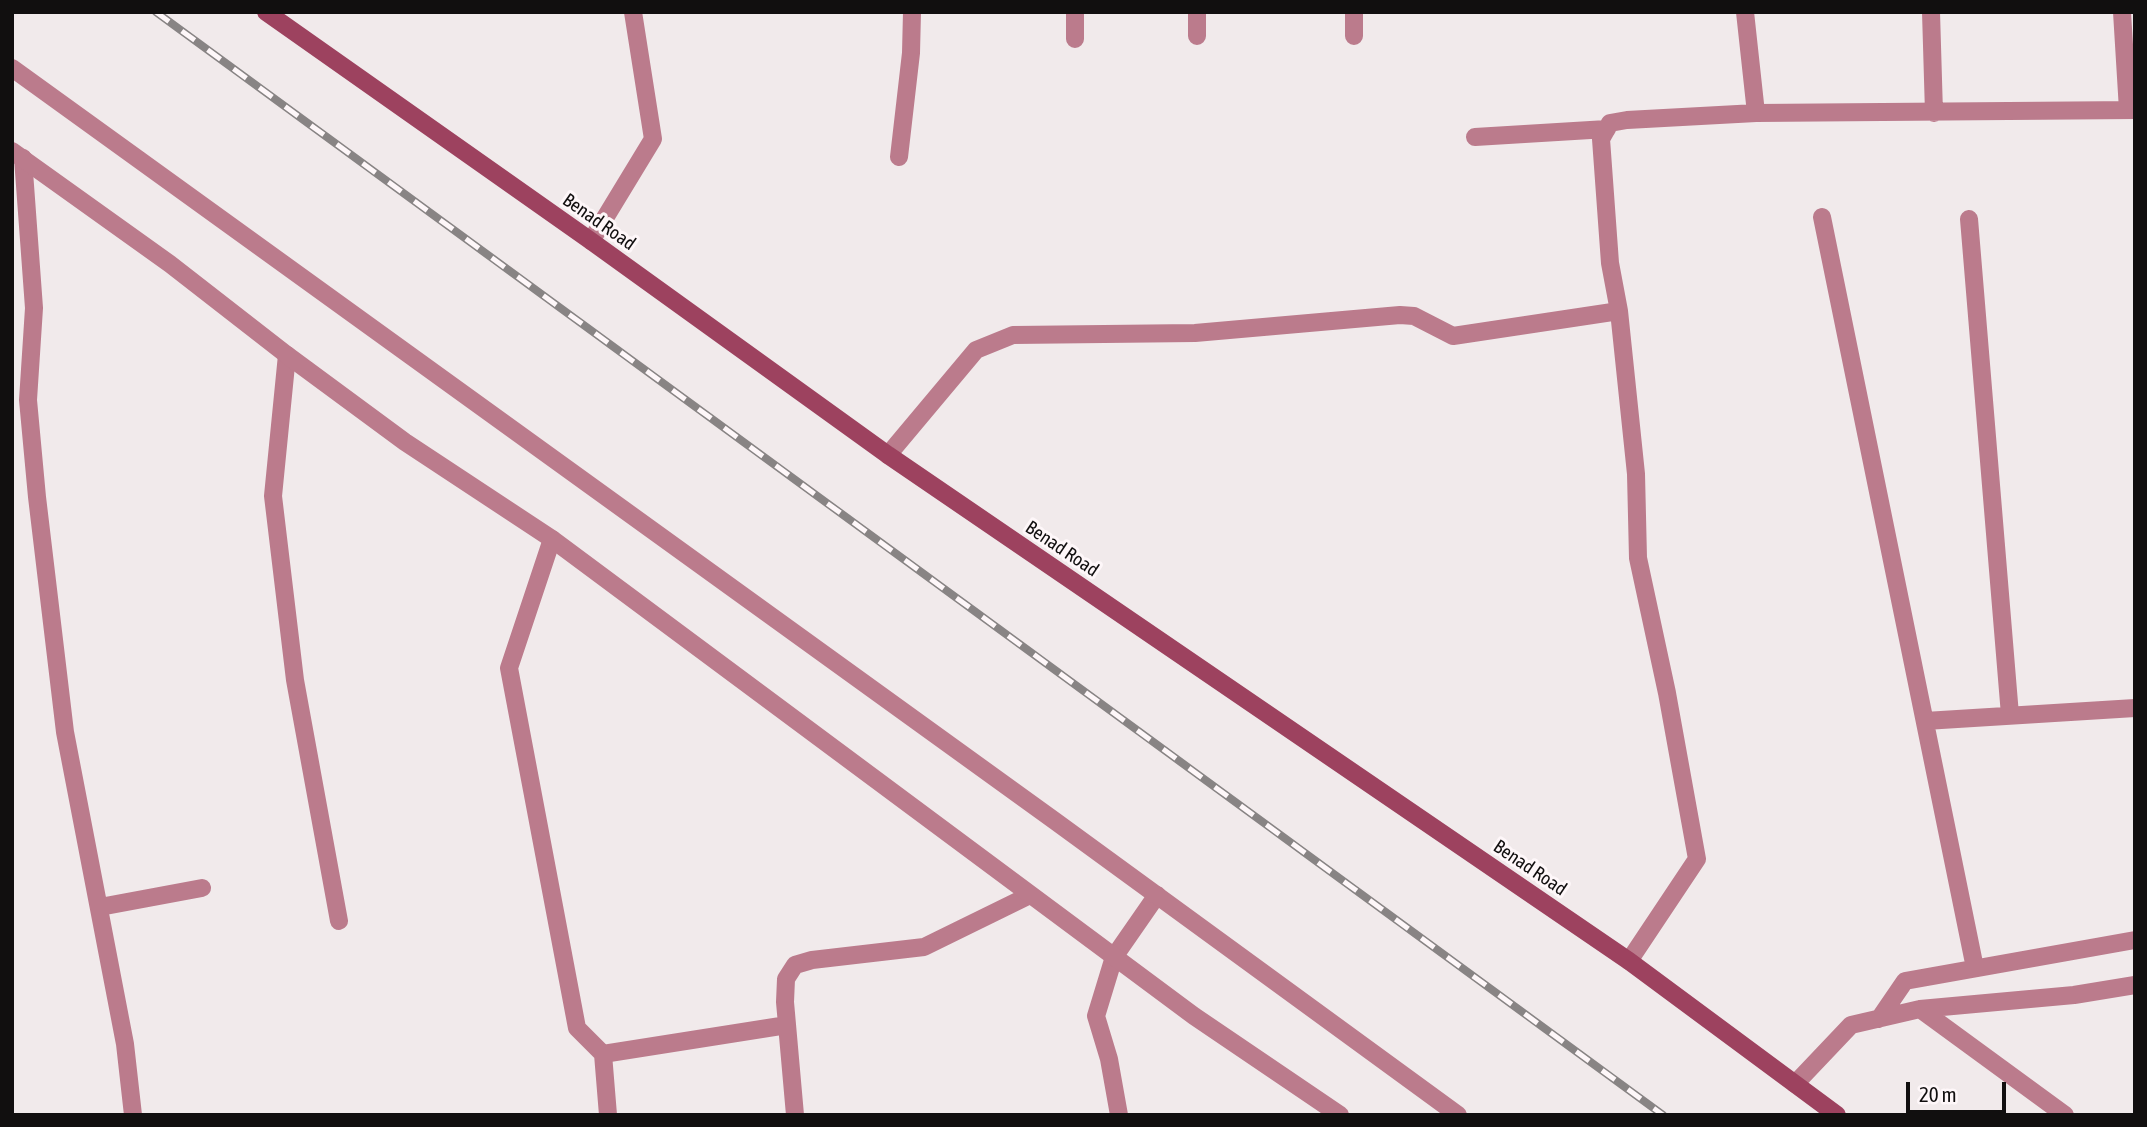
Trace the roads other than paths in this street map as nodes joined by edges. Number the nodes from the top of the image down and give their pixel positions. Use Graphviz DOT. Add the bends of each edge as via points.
graph roads {
  1 [pos="266,12"];
  2 [pos="634,12"];
  3 [pos="912,12"];
  4 [pos="1075,12"];
  5 [pos="1197,12"];
  6 [pos="1354,12"];
  7 [pos="1745,12"];
  8 [pos="1931,12"];
  9 [pos="2122,12"];
  10 [pos="1197,36"];
  11 [pos="1354,36"];
  12 [pos="1075,39"];
  13 [pos="12,68"];
  14 [pos="2131,110"];
  15 [pos="1756,113"];
  16 [pos="1934,113"];
  17 [pos="1607,129"];
  18 [pos="1475,136"];
  19 [pos="18,155"];
  20 [pos="899,157"];
  21 [pos="1822,217"];
  22 [pos="1969,219"];
  23 [pos="591,242"];
  24 [pos="1619,311"];
  25 [pos="287,355"];
  26 [pos="888,455"];
  27 [pos="552,539"];
  28 [pos="2135,708"];
  29 [pos="2010,715"];
  30 [pos="1925,721"];
  31 [pos="202,888"];
  32 [pos="1030,895"];
  33 [pos="1157,895"];
  34 [pos="100,907"];
  35 [pos="339,921"];
  36 [pos="2135,940"];
  37 [pos="1114,957"];
  38 [pos="1629,961"];
  39 [pos="1975,968"];
  40 [pos="2135,985"];
  41 [pos="1920,1009"];
  42 [pos="1879,1019"];
  43 [pos="787,1024"];
  44 [pos="603,1054"];
  45 [pos="1795,1084"];
  46 [pos="133,1115"];
  47 [pos="608,1115"];
  48 [pos="795,1115"];
  49 [pos="1119,1115"];
  50 [pos="1340,1115"];
  51 [pos="1458,1115"];
  52 [pos="1837,1115"];
  53 [pos="2065,1115"];
  1 -- 23 [label="main road, Benad Road"];
  2 -- 23 [label="street" via="653,139"];
  3 -- 20 [label="street"];
  4 -- 12 [label="street"];
  5 -- 10 [label="street"];
  6 -- 11 [label="street"];
  7 -- 15 [label="street"];
  8 -- 16 [label="street"];
  9 -- 14 [label="street"];
  13 -- 33 [label="street"];
  14 -- 16 [label="street"];
  15 -- 16 [label="street"];
  15 -- 17 [label="street" via="1627,120 1610,123"];
  17 -- 18 [label="street"];
  17 -- 24 [label="street" via="1601,139 1610,263"];
  19 -- 25 [label="street"];
  19 -- 34 [label="street" via="34,307 28,400 37,497 65,732"];
  21 -- 30 [label="street"];
  22 -- 29 [label="street"];
  23 -- 26 [label="main road, Benad Road"];
  24 -- 26 [label="street" via="1453,336 1414,316 1400,315 1195,333 1013,335 976,350"];
  24 -- 38 [label="street" via="1636,474 1638,558 1697,859"];
  25 -- 27 [label="street" via="405,442"];
  25 -- 35 [label="street" via="273,496 295,680"];
  26 -- 38 [label="main road, Benad Road"];
  27 -- 32 [label="street"];
  27 -- 44 [label="street" via="509,668 577,1028"];
  28 -- 29 [label="street"];
  29 -- 30 [label="street"];
  30 -- 39 [label="street"];
  31 -- 34 [label="street"];
  32 -- 37 [label="street"];
  32 -- 43 [label="street" via="924,947 794,965 786,979"];
  33 -- 37 [label="street"];
  33 -- 51 [label="street"];
  34 -- 46 [label="street"];
  36 -- 39 [label="street"];
  37 -- 49 [label="street" via="1096,1016"];
  37 -- 50 [label="street"];
  38 -- 45 [label="main road, Benad Road"];
  39 -- 42 [label="street" via="1905,981"];
  40 -- 41 [label="street"];
  41 -- 42 [label="street"];
  41 -- 53 [label="street"];
  42 -- 45 [label="street" via="1851,1025"];
  43 -- 44 [label="street"];
  43 -- 48 [label="street"];
  44 -- 47 [label="street"];
  45 -- 52 [label="main road, Benad Road"];
}
